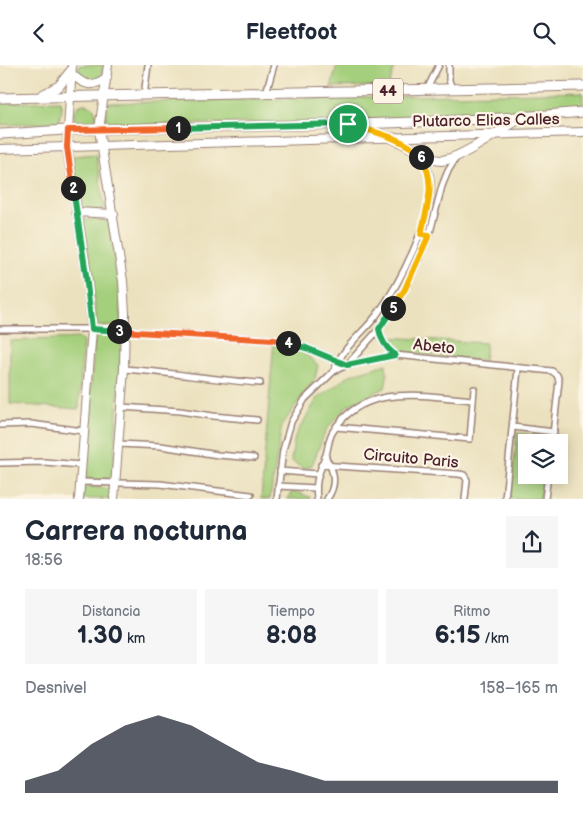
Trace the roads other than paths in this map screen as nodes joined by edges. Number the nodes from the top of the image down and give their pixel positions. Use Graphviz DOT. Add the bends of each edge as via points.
graph roads {
  1 [pos="108,65"];
  2 [pos="148,65"];
  3 [pos="274,65"];
  4 [pos="449,65"];
  5 [pos="438,67"];
  6 [pos="71,69"];
  7 [pos="448,72"];
  8 [pos="107,77"];
  9 [pos="583,86"];
  10 [pos="453,89"];
  11 [pos="426,90"];
  12 [pos="266,93"];
  13 [pos="104,96"];
  14 [pos="144,96"];
  15 [pos="37,97"];
  16 [pos="69,97"];
  17 [pos="0,98"];
  18 [pos="583,112"];
  19 [pos="521,117"];
  20 [pos="348,124"];
  21 [pos="68,130"];
  22 [pos="99,130"];
  23 [pos="583,132"];
  24 [pos="0,134"];
  25 [pos="493,134"];
  26 [pos="390,137"];
  27 [pos="101,146"];
  28 [pos="67,147"];
  29 [pos="0,149"];
  30 [pos="418,152"];
  31 [pos="458,156"];
  32 [pos="76,212"];
  33 [pos="114,214"];
  34 [pos="421,234"];
  35 [pos="429,235"];
  36 [pos="0,329"];
  37 [pos="92,329"];
  38 [pos="379,329"];
  39 [pos="125,331"];
  40 [pos="395,355"];
  41 [pos="338,360"];
  42 [pos="347,365"];
  43 [pos="124,369"];
  44 [pos="518,369"];
  45 [pos="334,371"];
  46 [pos="260,383"];
  47 [pos="474,389"];
  48 [pos="473,400"];
  49 [pos="120,407"];
  50 [pos="257,420"];
  51 [pos="0,425"];
  52 [pos="336,427"];
  53 [pos="513,427"];
  54 [pos="83,431"];
  55 [pos="554,432"];
  56 [pos="118,444"];
  57 [pos="325,457"];
  58 [pos="254,458"];
  59 [pos="0,463"];
  60 [pos="81,465"];
  61 [pos="321,465"];
  62 [pos="331,465"];
  63 [pos="280,471"];
  64 [pos="318,474"];
  65 [pos="80,482"];
  66 [pos="114,483"];
  67 [pos="547,484"];
  68 [pos="278,486"];
  69 [pos="316,488"];
  70 [pos="251,495"];
  71 [pos="79,499"];
  72 [pos="114,499"];
  73 [pos="277,499"];
  74 [pos="317,499"];
  75 [pos="327,499"];
  76 [pos="465,499"];
  77 [pos="505,499"];
  78 [pos="545,499"];
  1 -- 8 [label="main road"];
  2 -- 14 [label="street"];
  3 -- 12 [label="street"];
  4 -- 7 [label="street"];
  5 -- 7 [label="street"];
  5 -- 11 [label="street"];
  6 -- 8 [label="main road" via="79,81 86,84 98,83"];
  6 -- 15 [label="main road" via="59,86"];
  6 -- 16 [label="main road"];
  7 -- 10 [label="street"];
  8 -- 13 [label="main road"];
  9 -- 10 [label="main road, 44"];
  10 -- 11 [label="main road, 44"];
  11 -- 12 [label="main road, 44"];
  12 -- 14 [label="main road, 44"];
  13 -- 14 [label="main road, 44"];
  13 -- 16 [label="main road, 44"];
  13 -- 22 [label="main road"];
  15 -- 16 [label="main road, 44"];
  15 -- 17 [label="main road, 44"];
  16 -- 21 [label="main road"];
  18 -- 19 [label="main road, 44"];
  19 -- 20 [label="main road, 44"];
  19 -- 25 [label="main road"];
  20 -- 22 [label="main road, 44"];
  20 -- 26 [label="main road"];
  21 -- 22 [label="main road, 44"];
  21 -- 24 [label="main road, 44"];
  21 -- 28 [label="main road"];
  22 -- 27 [label="main road"];
  23 -- 25 [label="main road, Plutarco Elias Calles"];
  25 -- 26 [label="main road, Plutarco Elias Calles"];
  25 -- 31 [label="main road"];
  26 -- 27 [label="main road, Plutarco Elias Calles"];
  26 -- 30 [label="main road"];
  27 -- 28 [label="main road, Plutarco Elias Calles"];
  27 -- 33 [label="main road"];
  28 -- 29 [label="main road, Plutarco Elias Calles"];
  28 -- 32 [label="main road"];
  30 -- 31 [label="main road" via="435,160"];
  30 -- 34 [label="street" via="430,182"];
  31 -- 35 [label="street" via="448,171"];
  32 -- 33 [label="main road"];
  32 -- 37 [label="main road"];
  33 -- 39 [label="main road" via="125,292"];
  34 -- 35 [label="street"];
  34 -- 41 [label="street" via="393,292"];
  35 -- 38 [label="street" via="405,289"];
  36 -- 37 [label="street"];
  37 -- 39 [label="street"];
  37 -- 54 [label="main road"];
  38 -- 40 [label="street" via="380,337"];
  38 -- 42 [label="street"];
  39 -- 41 [label="street" via="274,340"];
  39 -- 43 [label="main road"];
  40 -- 42 [label="street, Abeto"];
  40 -- 44 [label="street, Abeto"];
  41 -- 42 [label="street"];
  41 -- 45 [label="street"];
  42 -- 45 [label="street"];
  43 -- 46 [label="street"];
  43 -- 49 [label="main road"];
  44 -- 53 [label="street"];
  44 -- 55 [label="street, Abeto" via="552,371 557,375"];
  45 -- 63 [label="street" via="305,399 291,422"];
  47 -- 48 [label="street"];
  48 -- 52 [label="street" via="389,396 357,407"];
  48 -- 52 [label="street" via="472,437 469,439"];
  49 -- 50 [label="street"];
  49 -- 56 [label="main road"];
  51 -- 54 [label="street" via="31,424"];
  52 -- 57 [label="street"];
  53 -- 55 [label="street"];
  53 -- 77 [label="street"];
  54 -- 60 [label="main road"];
  56 -- 58 [label="street"];
  56 -- 66 [label="main road"];
  57 -- 61 [label="street"];
  57 -- 62 [label="street"];
  59 -- 60 [label="street"];
  60 -- 65 [label="main road"];
  61 -- 62 [label="street, Circuito Paris"];
  61 -- 64 [label="street"];
  62 -- 75 [label="street" via="334,480"];
  62 -- 76 [label="street, Circuito Paris" via="461,474 468,480"];
  63 -- 64 [label="street"];
  63 -- 68 [label="street"];
  64 -- 69 [label="street"];
  65 -- 66 [label="street"];
  65 -- 71 [label="main road"];
  66 -- 70 [label="street" via="160,484"];
  66 -- 72 [label="main road"];
  67 -- 78 [label="street"];
  68 -- 69 [label="street"];
  68 -- 73 [label="street"];
  69 -- 74 [label="street"];
}
